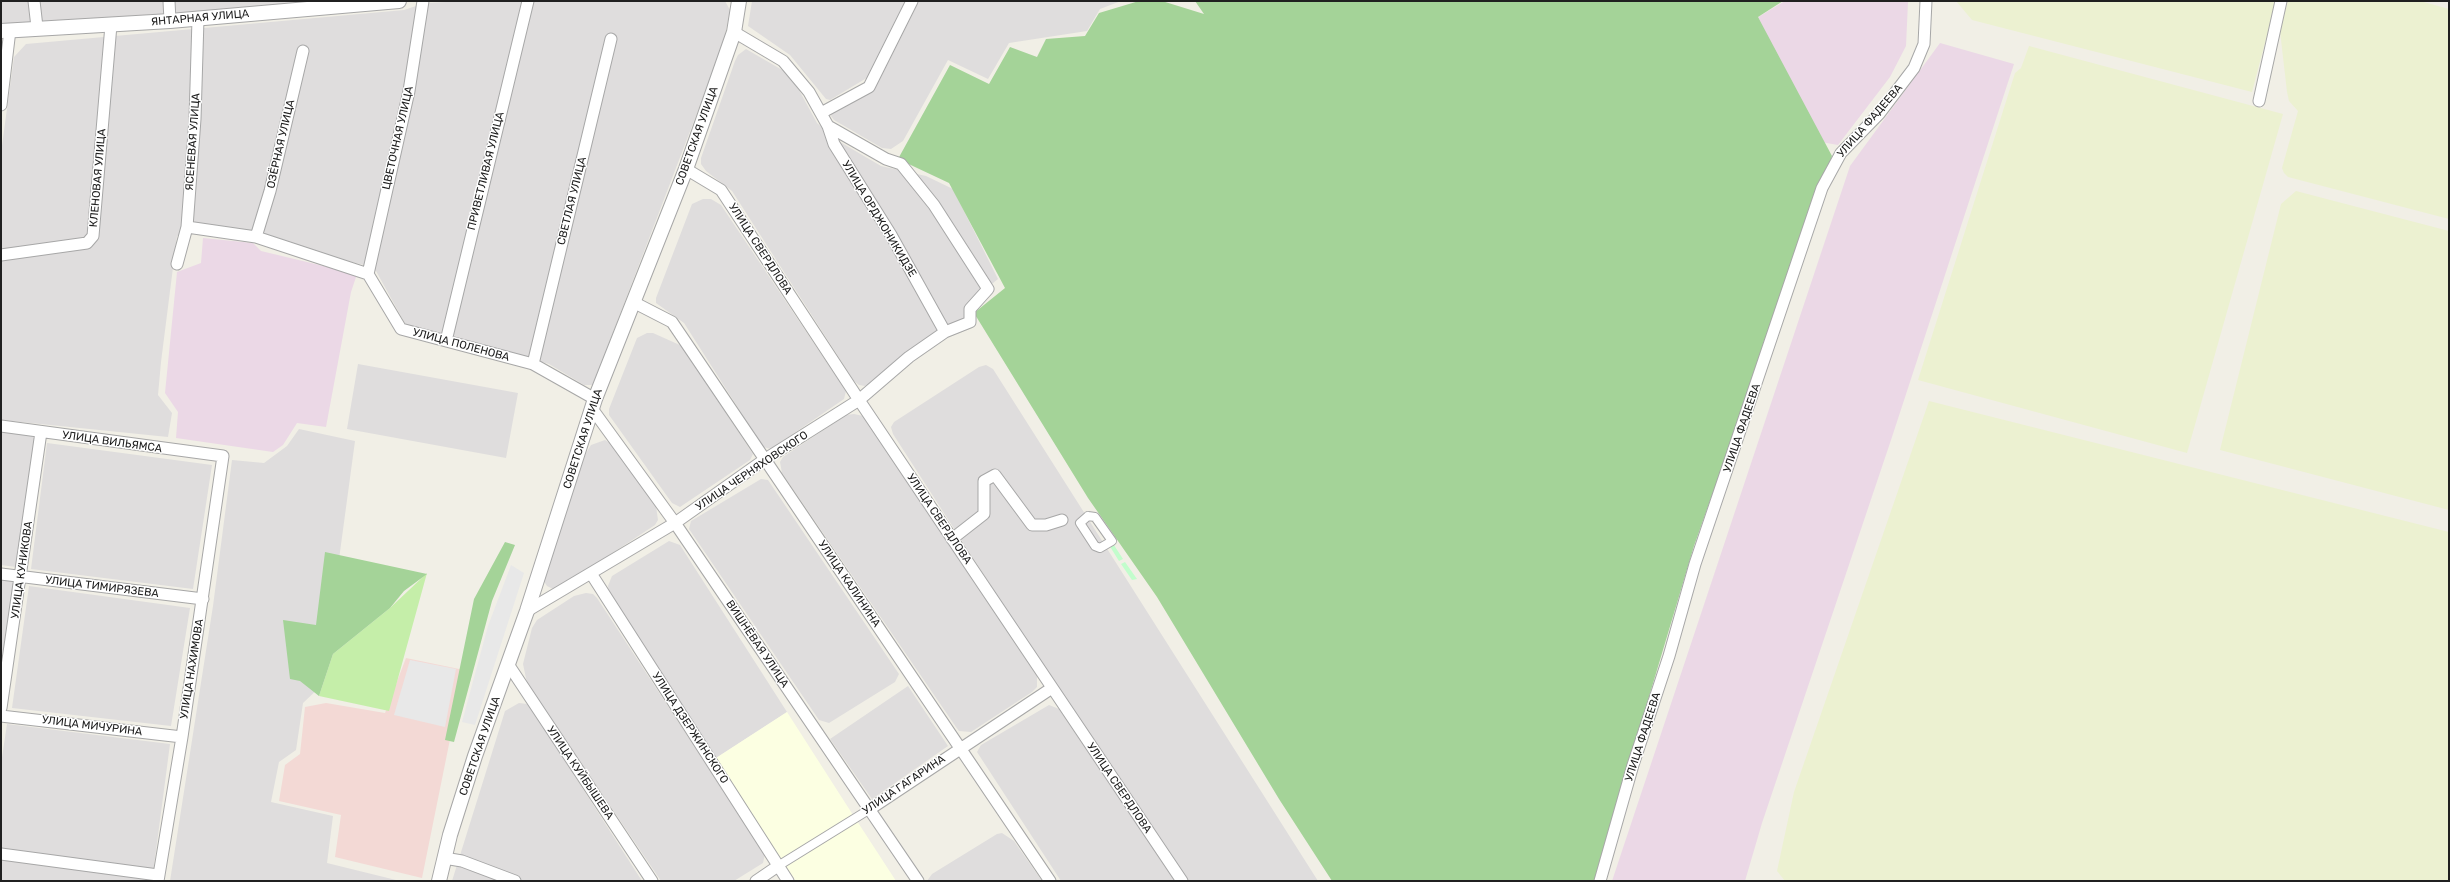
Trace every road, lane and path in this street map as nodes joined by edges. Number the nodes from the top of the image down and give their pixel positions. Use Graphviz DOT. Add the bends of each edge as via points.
graph roads {
  1 [pos="34,1"];
  2 [pos="168,1"];
  3 [pos="399,1"];
  4 [pos="424,1"];
  5 [pos="528,1"];
  6 [pos="739,1"];
  7 [pos="912,1"];
  8 [pos="1926,1"];
  9 [pos="2282,1"];
  10 [pos="293,6"];
  11 [pos="198,19"];
  12 [pos="170,21"];
  13 [pos="111,26"];
  14 [pos="37,27"];
  15 [pos="5,31"];
  16 [pos="734,32"];
  17 [pos="611,39"];
  18 [pos="303,51"];
  19 [pos="2258,101"];
  20 [pos="1,105"];
  21 [pos="821,113"];
  22 [pos="828,126"];
  23 [pos="686,169"];
  24 [pos="187,227"];
  25 [pos="256,237"];
  26 [pos="1,255"];
  27 [pos="177,264"];
  28 [pos="368,274"];
  29 [pos="635,303"];
  30 [pos="944,332"];
  31 [pos="446,342"];
  32 [pos="533,364"];
  33 [pos="859,400"];
  34 [pos="594,405"];
  35 [pos="1,426"];
  36 [pos="41,432"];
  37 [pos="223,456"];
  38 [pos="764,460"];
  39 [pos="1062,520"];
  40 [pos="675,523"];
  41 [pos="952,539"];
  42 [pos="1,574"];
  43 [pos="592,575"];
  44 [pos="21,576"];
  45 [pos="203,600"];
  46 [pos="527,611"];
  47 [pos="508,664"];
  48 [pos="1052,688"];
  49 [pos="1,708"];
  50 [pos="1,716"];
  51 [pos="182,737"];
  52 [pos="960,748"];
  53 [pos="870,809"];
  54 [pos="1,854"];
  55 [pos="444,858"];
  56 [pos="778,866"];
  57 [pos="158,878"];
  58 [pos="439,881"];
  59 [pos="515,881"];
  60 [pos="652,881"];
  61 [pos="756,881"];
  62 [pos="788,881"];
  63 [pos="918,881"];
  64 [pos="1050,881"];
  65 [pos="1182,881"];
  66 [pos="1600,881"];
  1 -- 14 [label="street"];
  2 -- 12 [label="street"];
  3 -- 10 [label="street, ЯНТАРНАЯ УЛИЦА"];
  4 -- 28 [label="street, ЦВЕТОЧНАЯ УЛИЦА" via="409,91"];
  5 -- 31 [label="street, ПРИВЕТЛИВАЯ УЛИЦА"];
  6 -- 16 [label="street, СОВЕТСКАЯ УЛИЦА"];
  7 -- 21 [label="street" via="869,87"];
  8 -- 66 [label="street, УЛИЦА ФАДЕЕВА" via="1924,44 1914,68 1879,114 1841,153 1822,188 1695,564"];
  9 -- 19 [label="street"];
  10 -- 11 [label="street, ЯНТАРНАЯ УЛИЦА"];
  11 -- 12 [label="street, ЯНТАРНАЯ УЛИЦА"];
  11 -- 24 [label="street, ЯСЕНЕВАЯ УЛИЦА" via="195,119"];
  12 -- 13 [label="street, ЯНТАРНАЯ УЛИЦА"];
  13 -- 14 [label="street, ЯНТАРНАЯ УЛИЦА"];
  13 -- 26 [label="street, КЛЕНОВАЯ УЛИЦА" via="93,236 87,243"];
  14 -- 15 [label="street, ЯНТАРНАЯ УЛИЦА"];
  15 -- 20 [label="street"];
  16 -- 21 [label="street, УЛИЦА ОРДЖОНИКИДЗЕ" via="784,62 809,92"];
  16 -- 23 [label="street, СОВЕТСКАЯ УЛИЦА"];
  17 -- 32 [label="street, СВЕТЛАЯ УЛИЦА"];
  18 -- 25 [label="street, ОЗЁРНАЯ УЛИЦА" via="270,191"];
  21 -- 22 [label="street, УЛИЦА ОРДЖОНИКИДЗЕ"];
  22 -- 30 [label="street, УЛИЦА ОРДЖОНИКИДЗЕ" via="834,144 891,236"];
  22 -- 30 [label="street, УЛИЦА ЧЕРНЯХОВСКОГО" via="886,159 901,164 934,205 988,289 970,309 970,322"];
  23 -- 29 [label="street, СОВЕТСКАЯ УЛИЦА"];
  23 -- 33 [label="street, УЛИЦА СВЕРДЛОВА" via="721,190"];
  24 -- 25 [label="street"];
  24 -- 27 [label="street, ЯСЕНЕВАЯ УЛИЦА"];
  25 -- 28 [label="street"];
  28 -- 31 [label="street, УЛИЦА ПОЛЕНОВА" via="402,329"];
  29 -- 34 [label="street, СОВЕТСКАЯ УЛИЦА"];
  29 -- 38 [label="street, УЛИЦА КАЛИНИНА" via="672,322"];
  30 -- 33 [label="street, УЛИЦА ЧЕРНЯХОВСКОГО" via="909,357"];
  31 -- 32 [label="street, УЛИЦА ПОЛЕНОВА"];
  32 -- 34 [label="street, УЛИЦА ПОЛЕНОВА"];
  33 -- 38 [label="street, УЛИЦА ЧЕРНЯХОВСКОГО"];
  33 -- 41 [label="street, УЛИЦА СВЕРДЛОВА"];
  34 -- 40 [label="street, ВИШНЁВАЯ УЛИЦА"];
  34 -- 46 [label="street, СОВЕТСКАЯ УЛИЦА"];
  35 -- 36 [label="street, УЛИЦА ВИЛЬЯМСА"];
  36 -- 37 [label="street, УЛИЦА ВИЛЬЯМСА"];
  36 -- 44 [label="street, УЛИЦА КУНИКОВА"];
  37 -- 45 [label="street, УЛИЦА НАХИМОВА"];
  38 -- 40 [label="street, УЛИЦА ЧЕРНЯХОВСКОГО"];
  38 -- 52 [label="street, УЛИЦА КАЛИНИНА"];
  39 -- 41 [label="street" via="1046,525 1032,525 995,475 984,481 984,514"];
  40 -- 43 [label="street, УЛИЦА ЧЕРНЯХОВСКОГО"];
  40 -- 53 [label="street, ВИШНЁВАЯ УЛИЦА"];
  41 -- 48 [label="street, УЛИЦА СВЕРДЛОВА"];
  42 -- 44 [label="street, УЛИЦА ТИМИРЯЗЕВА"];
  43 -- 46 [label="street, УЛИЦА ЧЕРНЯХОВСКОГО"];
  43 -- 56 [label="street, УЛИЦА ДЗЕРЖИНСКОГО"];
  44 -- 45 [label="street, УЛИЦА ТИМИРЯЗЕВА"];
  44 -- 49 [label="street, УЛИЦА КУНИКОВА"];
  45 -- 51 [label="street, УЛИЦА НАХИМОВА"];
  46 -- 47 [label="street, СОВЕТСКАЯ УЛИЦА"];
  47 -- 55 [label="street, СОВЕТСКАЯ УЛИЦА" via="475,756"];
  47 -- 60 [label="street, УЛИЦА КУЙБЫШЕВА"];
  48 -- 52 [label="street, УЛИЦА ГАГАРИНА"];
  48 -- 65 [label="street, УЛИЦА СВЕРДЛОВА"];
  50 -- 51 [label="street, УЛИЦА МИЧУРИНА"];
  51 -- 57 [label="street, УЛИЦА НАХИМОВА"];
  52 -- 53 [label="street, УЛИЦА ГАГАРИНА"];
  52 -- 64 [label="street, УЛИЦА КАЛИНИНА"];
  53 -- 56 [label="street, УЛИЦА ГАГАРИНА"];
  53 -- 63 [label="street, ВИШНЁВАЯ УЛИЦА"];
  54 -- 57 [label="street"];
  55 -- 58 [label="street, СОВЕТСКАЯ УЛИЦА"];
  55 -- 59 [label="street" via="462,861"];
  56 -- 61 [label="street, УЛИЦА ГАГАРИНА"];
  56 -- 62 [label="street, УЛИЦА ДЗЕРЖИНСКОГО"];
}
